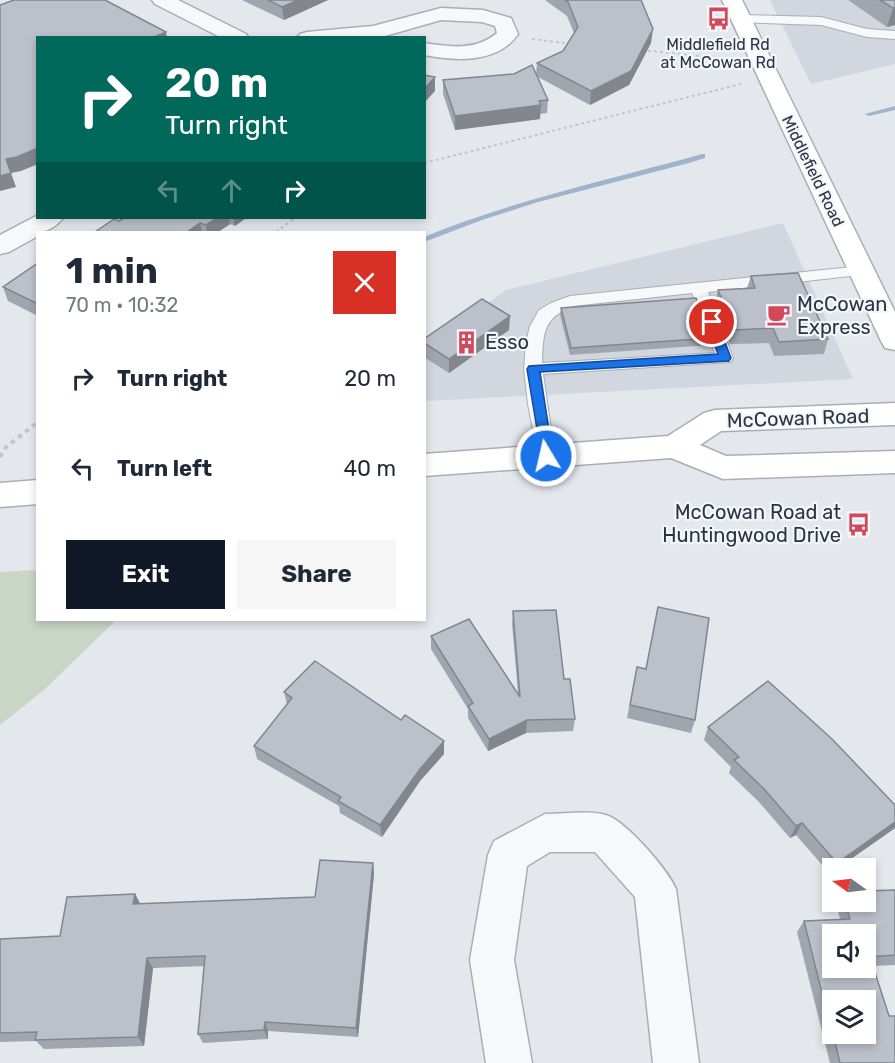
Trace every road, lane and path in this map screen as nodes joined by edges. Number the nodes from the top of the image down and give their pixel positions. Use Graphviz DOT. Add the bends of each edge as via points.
graph roads {
  1 [pos="162,0"];
  2 [pos="736,9"];
  3 [pos="381,35"];
  4 [pos="895,35"];
  5 [pos="234,36"];
  6 [pos="356,36"];
  7 [pos="536,40"];
  8 [pos="581,45"];
  9 [pos="426,49"];
  10 [pos="638,50"];
  11 [pos="717,57"];
  12 [pos="730,87"];
  13 [pos="426,163"];
  14 [pos="48,219"];
  15 [pos="294,219"];
  16 [pos="277,231"];
  17 [pos="0,246"];
  18 [pos="862,271"];
  19 [pos="698,287"];
  20 [pos="895,341"];
  21 [pos="533,369"];
  22 [pos="895,414"];
  23 [pos="36,424"];
  24 [pos="674,447"];
  25 [pos="546,456"];
  26 [pos="0,457"];
  27 [pos="895,462"];
  28 [pos="426,465"];
  29 [pos="36,492"];
  30 [pos="0,495"];
  31 [pos="509,1063"];
  32 [pos="676,1063"];
  1 -- 5 [label="street"];
  2 -- 4 [label="lane"];
  2 -- 18 [label="main road, Middlefield Road"];
  3 -- 6 [label="street"];
  3 -- 9 [label="street" via="409,21 441,14 483,16 504,22 508,34 484,51 453,55"];
  7 -- 8 [label="path"];
  10 -- 11 [label="path"];
  12 -- 13 [label="path"];
  14 -- 17 [label="street"];
  15 -- 16 [label="path"];
  18 -- 19 [label="lane"];
  18 -- 20 [label="main road, Middlefield Road"];
  19 -- 21 [label="lane" via="570,301 545,314 534,338"];
  19 -- 21 [label="lane" via="725,358"];
  21 -- 25 [label="lane"];
  22 -- 24 [label="main road, McCowan Road" via="715,421"];
  23 -- 26 [label="path" via="6,447"];
  24 -- 25 [label="main road, McCowan Road"];
  24 -- 27 [label="main road, McCowan Road" via="723,468"];
  25 -- 28 [label="main road, McCowan Road"];
  29 -- 30 [label="main road"];
  31 -- 32 [label="street" via="492,960 508,855 545,833 604,833 655,889"];
}
